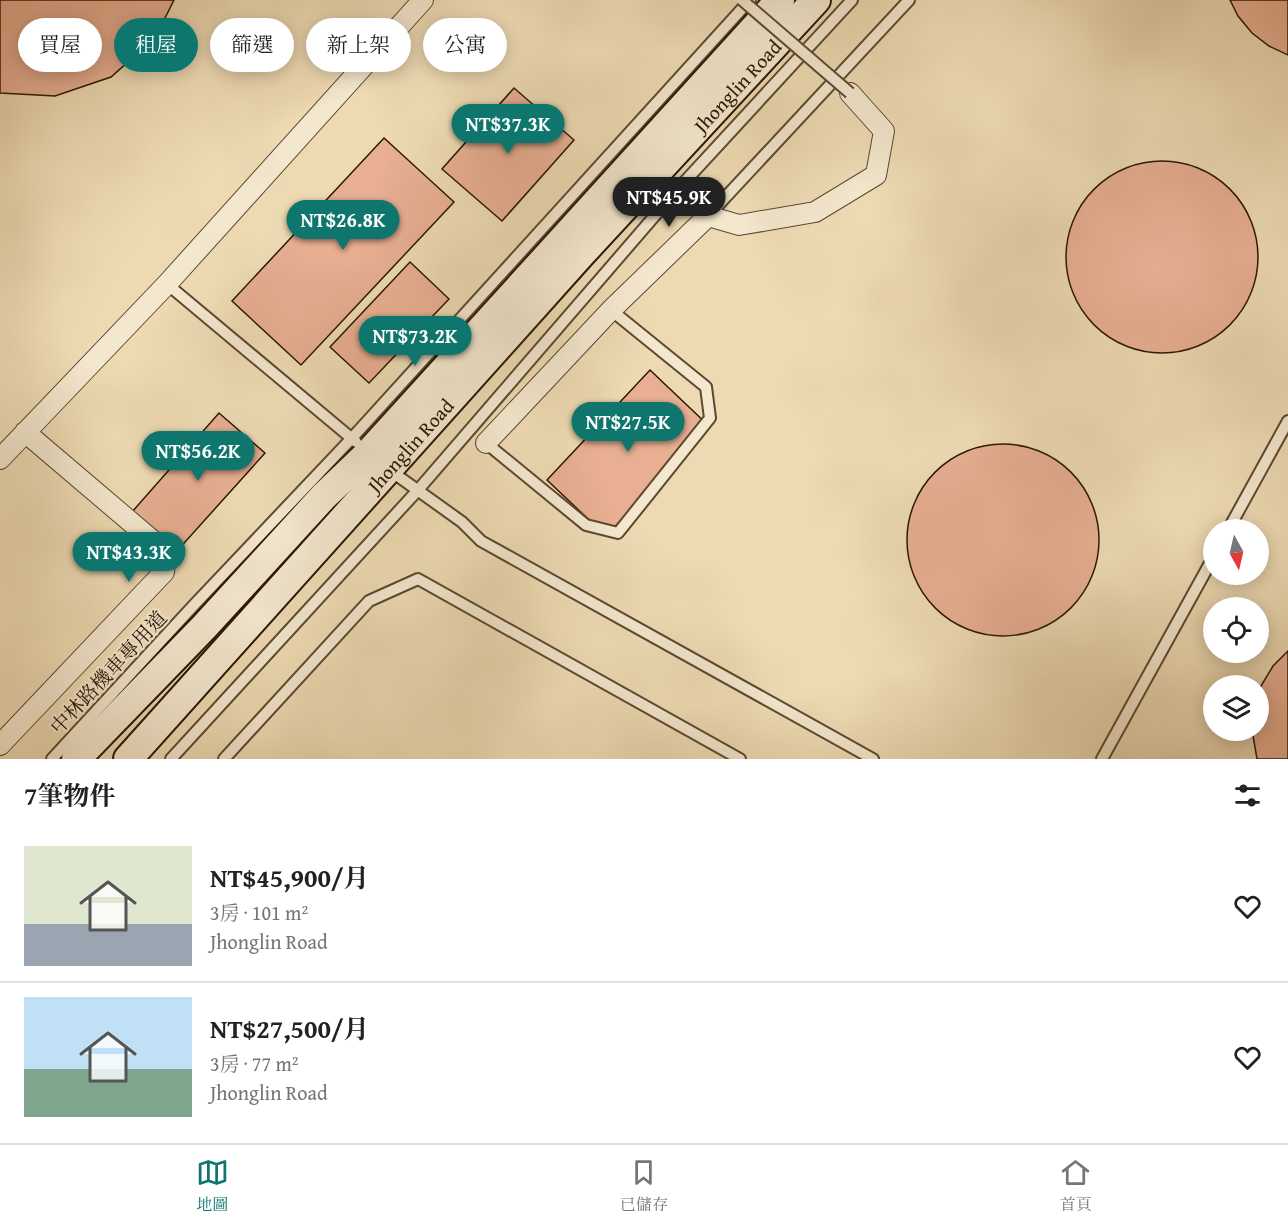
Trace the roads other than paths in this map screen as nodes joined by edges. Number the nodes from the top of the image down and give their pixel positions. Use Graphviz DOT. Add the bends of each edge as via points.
graph roads {
  1 [pos="423,0"];
  2 [pos="742,0"];
  3 [pos="750,0"];
  4 [pos="780,0"];
  5 [pos="816,0"];
  6 [pos="852,0"];
  7 [pos="909,0"];
  8 [pos="850,93"];
  9 [pos="708,216"];
  10 [pos="167,285"];
  11 [pos="611,310"];
  12 [pos="1288,421"];
  13 [pos="25,432"];
  14 [pos="486,443"];
  15 [pos="372,457"];
  16 [pos="0,459"];
  17 [pos="418,490"];
  18 [pos="1234,519"];
  19 [pos="1203,576"];
  20 [pos="0,745"];
  21 [pos="52,759"];
  22 [pos="76,759"];
  23 [pos="128,759"];
  24 [pos="171,759"];
  25 [pos="224,759"];
  26 [pos="740,759"];
  27 [pos="873,759"];
  28 [pos="1102,759"];
  1 -- 10 [label="street"];
  2 -- 8 [label="lane, bridge"];
  3 -- 15 [label="lane, 中林路機車專用道"];
  4 -- 15 [label="street"];
  5 -- 15 [label="street, Jhonglin Road" via="582,253"];
  6 -- 17 [label="lane" via="677,190"];
  7 -- 9 [label="lane"];
  8 -- 9 [label="street" via="884,131 876,175 815,212 739,225"];
  9 -- 11 [label="street"];
  10 -- 13 [label="street"];
  10 -- 15 [label="lane"];
  11 -- 14 [label="street"];
  11 -- 14 [label="lane" via="706,387 710,418 618,533 586,525"];
  12 -- 18 [label="lane"];
  13 -- 16 [label="street"];
  13 -- 20 [label="street" via="166,552 164,572"];
  15 -- 17 [label="lane"];
  15 -- 21 [label="lane, 中林路機車專用道" via="194,605"];
  15 -- 22 [label="street" via="324,496"];
  15 -- 23 [label="street, Jhonglin Road"];
  17 -- 24 [label="lane"];
  17 -- 27 [label="lane" via="481,541"];
  19 -- 28 [label="lane"];
  25 -- 26 [label="lane" via="369,601 418,579"];
}
